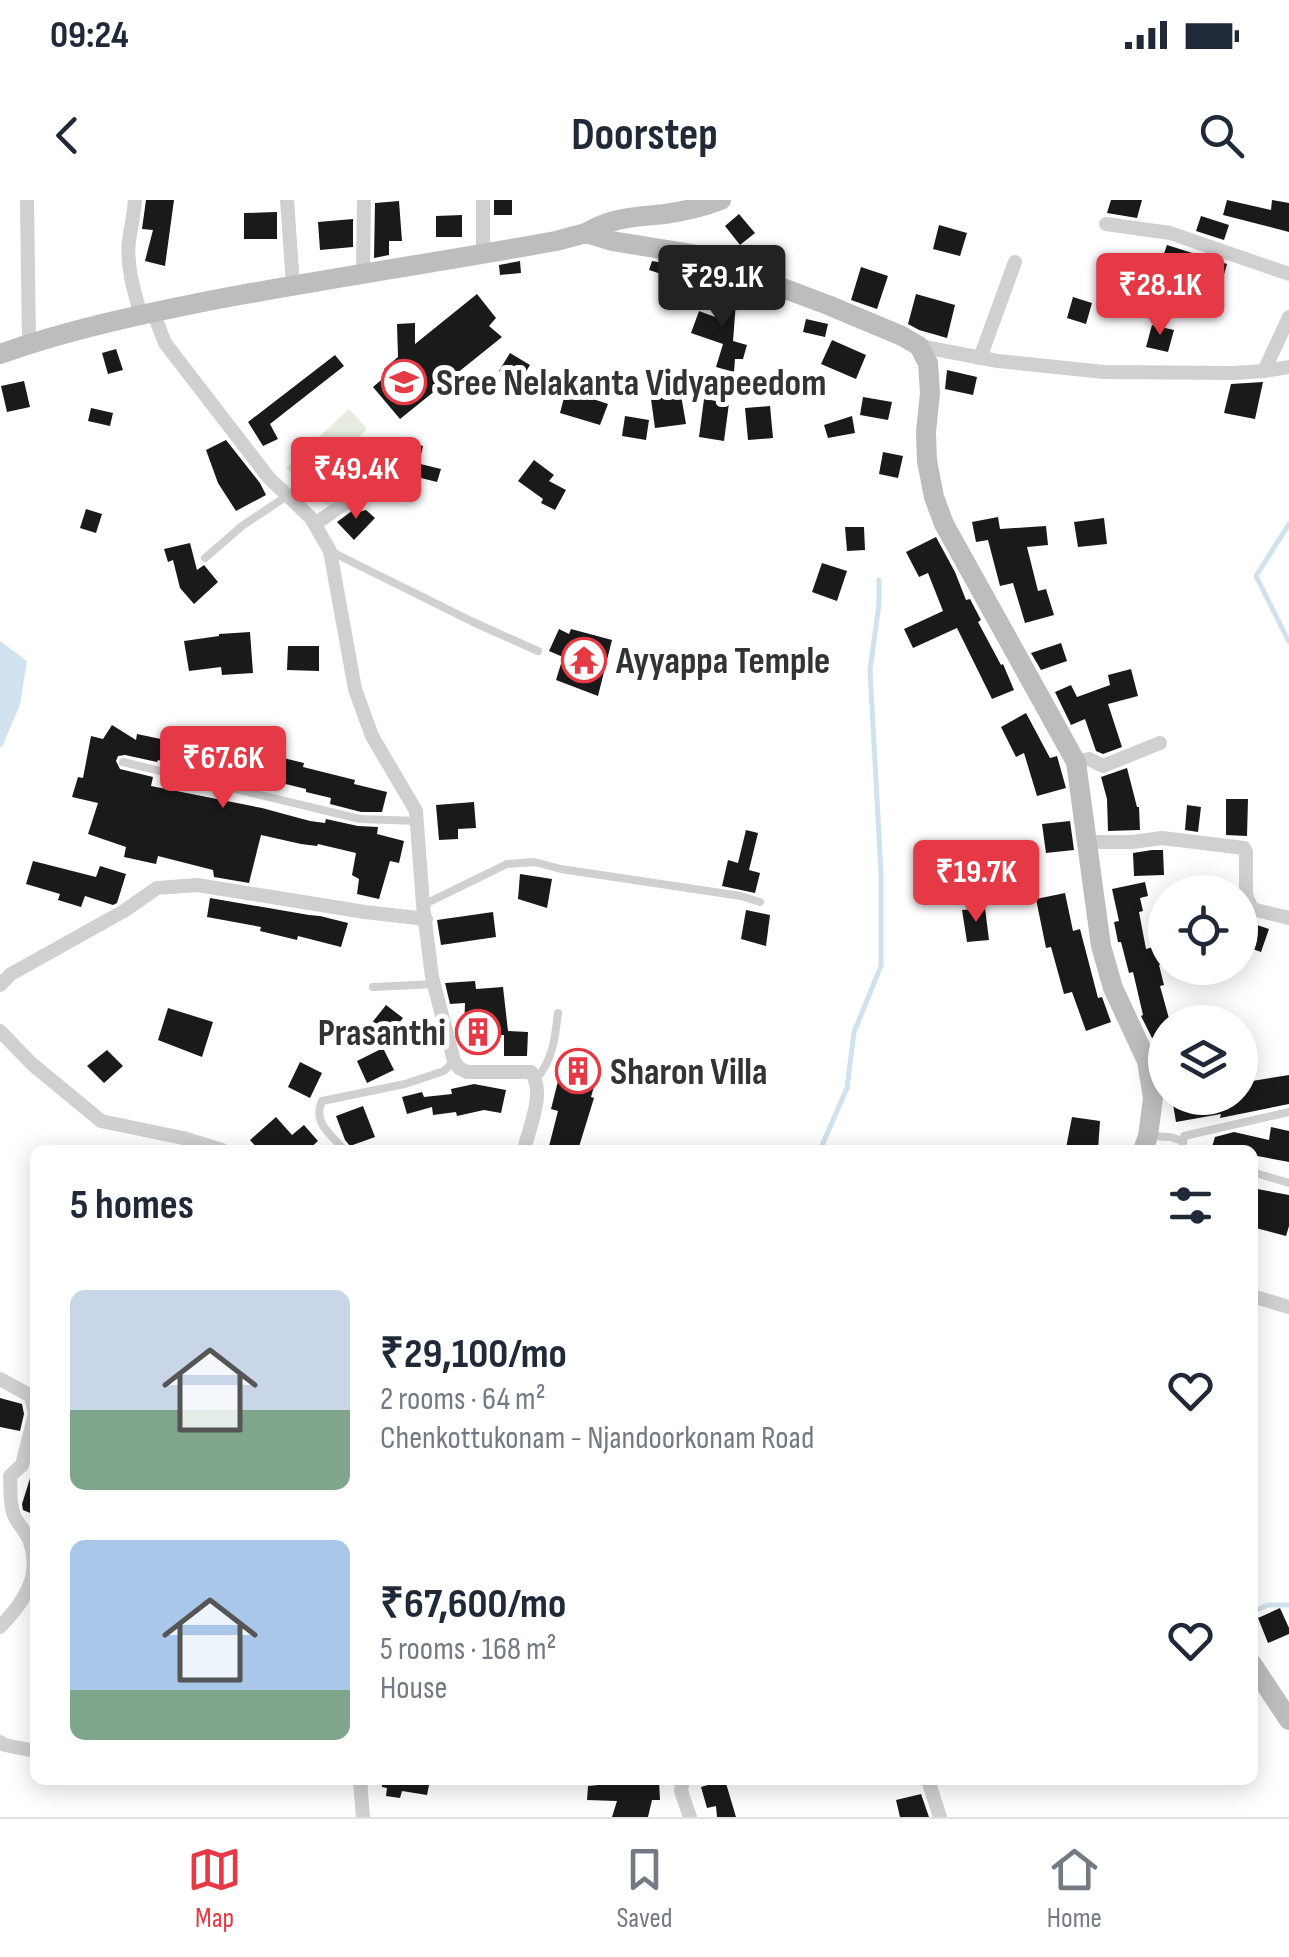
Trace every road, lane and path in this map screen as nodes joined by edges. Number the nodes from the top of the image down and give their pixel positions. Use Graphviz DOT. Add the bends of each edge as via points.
graph roads {
  1 [pos="26,200"];
  2 [pos="135,200"];
  3 [pos="287,200"];
  4 [pos="364,200"];
  5 [pos="483,200"];
  6 [pos="721,200"];
  7 [pos="689,205"];
  8 [pos="1106,224"];
  9 [pos="586,233"];
  10 [pos="482,254"];
  11 [pos="1015,262"];
  12 [pos="363,274"];
  13 [pos="1289,274"];
  14 [pos="293,285"];
  15 [pos="147,314"];
  16 [pos="1289,318"];
  17 [pos="29,343"];
  18 [pos="919,346"];
  19 [pos="0,354"];
  20 [pos="980,358"];
  21 [pos="1289,367"];
  22 [pos="1264,372"];
  23 [pos="378,480"];
  24 [pos="288,496"];
  25 [pos="315,524"];
  26 [pos="330,552"];
  27 [pos="205,558"];
  28 [pos="538,650"];
  29 [pos="1160,743"];
  30 [pos="123,762"];
  31 [pos="1076,762"];
  32 [pos="417,821"];
  33 [pos="1087,842"];
  34 [pos="760,902"];
  35 [pos="425,912"];
  36 [pos="1289,918"];
  37 [pos="434,984"];
  38 [pos="0,985"];
  39 [pos="373,987"];
  40 [pos="558,1014"];
  41 [pos="0,1031"];
  42 [pos="454,1061"];
  43 [pos="536,1079"];
  44 [pos="1289,1112"];
  45 [pos="1145,1143"];
  46 [pos="206,1145"];
  47 [pos="340,1145"];
  48 [pos="525,1145"];
  49 [pos="1181,1145"];
  50 [pos="1182,1145"];
  51 [pos="1258,1174"];
  52 [pos="1289,1182"];
  53 [pos="1258,1298"];
  54 [pos="1289,1307"];
  55 [pos="0,1379"];
  56 [pos="30,1393"];
  57 [pos="30,1434"];
  58 [pos="5,1475"];
  59 [pos="30,1544"];
  60 [pos="30,1583"];
  61 [pos="0,1627"];
  62 [pos="1258,1673"];
  63 [pos="1289,1720"];
  64 [pos="0,1742"];
  65 [pos="30,1750"];
  66 [pos="360,1785"];
  67 [pos="682,1785"];
  68 [pos="930,1785"];
  69 [pos="363,1817"];
  70 [pos="690,1817"];
  71 [pos="940,1817"];
  1 -- 17 [label="street"];
  2 -- 15 [label="street" via="128,260"];
  3 -- 14 [label="street"];
  4 -- 12 [label="street"];
  5 -- 10 [label="street"];
  6 -- 7 [label="main road"];
  7 -- 9 [label="main road" via="604,222"];
  8 -- 13 [label="street" via="1170,233"];
  9 -- 10 [label="main road"];
  9 -- 18 [label="main road" via="692,254"];
  10 -- 12 [label="main road"];
  11 -- 20 [label="street"];
  12 -- 14 [label="main road"];
  14 -- 15 [label="main road"];
  15 -- 17 [label="main road"];
  15 -- 24 [label="street"];
  16 -- 22 [label="street"];
  17 -- 19 [label="main road"];
  18 -- 20 [label="street"];
  18 -- 31 [label="main road" via="928,363 927,461 944,524"];
  20 -- 22 [label="street" via="1104,372"];
  21 -- 22 [label="street"];
  23 -- 25 [label="street"];
  24 -- 25 [label="street"];
  24 -- 27 [label="lane"];
  25 -- 26 [label="street"];
  26 -- 28 [label="lane"];
  26 -- 32 [label="street" via="355,690"];
  29 -- 31 [label="street" via="1103,766"];
  30 -- 32 [label="lane" via="360,818"];
  31 -- 33 [label="main road"];
  32 -- 35 [label="street"];
  33 -- 36 [label="street" via="1162,838 1244,848 1252,909"];
  33 -- 45 [label="main road" via="1101,946 1147,1061 1153,1098"];
  34 -- 35 [label="lane" via="534,862 506,864"];
  35 -- 37 [label="street"];
  35 -- 38 [label="street" via="366,912 198,885 158,888"];
  37 -- 39 [label="lane"];
  37 -- 42 [label="street"];
  40 -- 43 [label="lane" via="550,1059"];
  41 -- 46 [label="street" via="101,1121"];
  42 -- 43 [label="street" via="466,1072 531,1072"];
  42 -- 47 [label="lane" via="406,1084 322,1101 320,1122"];
  43 -- 48 [label="street"];
  44 -- 50 [label="lane" via="1184,1136"];
  45 -- 49 [label="lane" via="1170,1137"];
  51 -- 52 [label="lane"];
  53 -- 54 [label="street"];
  55 -- 56 [label="street"];
  57 -- 58 [label="street" via="22,1465"];
  58 -- 59 [label="street" via="15,1518"];
  60 -- 61 [label="street"];
  62 -- 63 [label="main road"];
  64 -- 65 [label="street"];
  66 -- 69 [label="street"];
  67 -- 70 [label="street"];
  68 -- 71 [label="street"];
}
